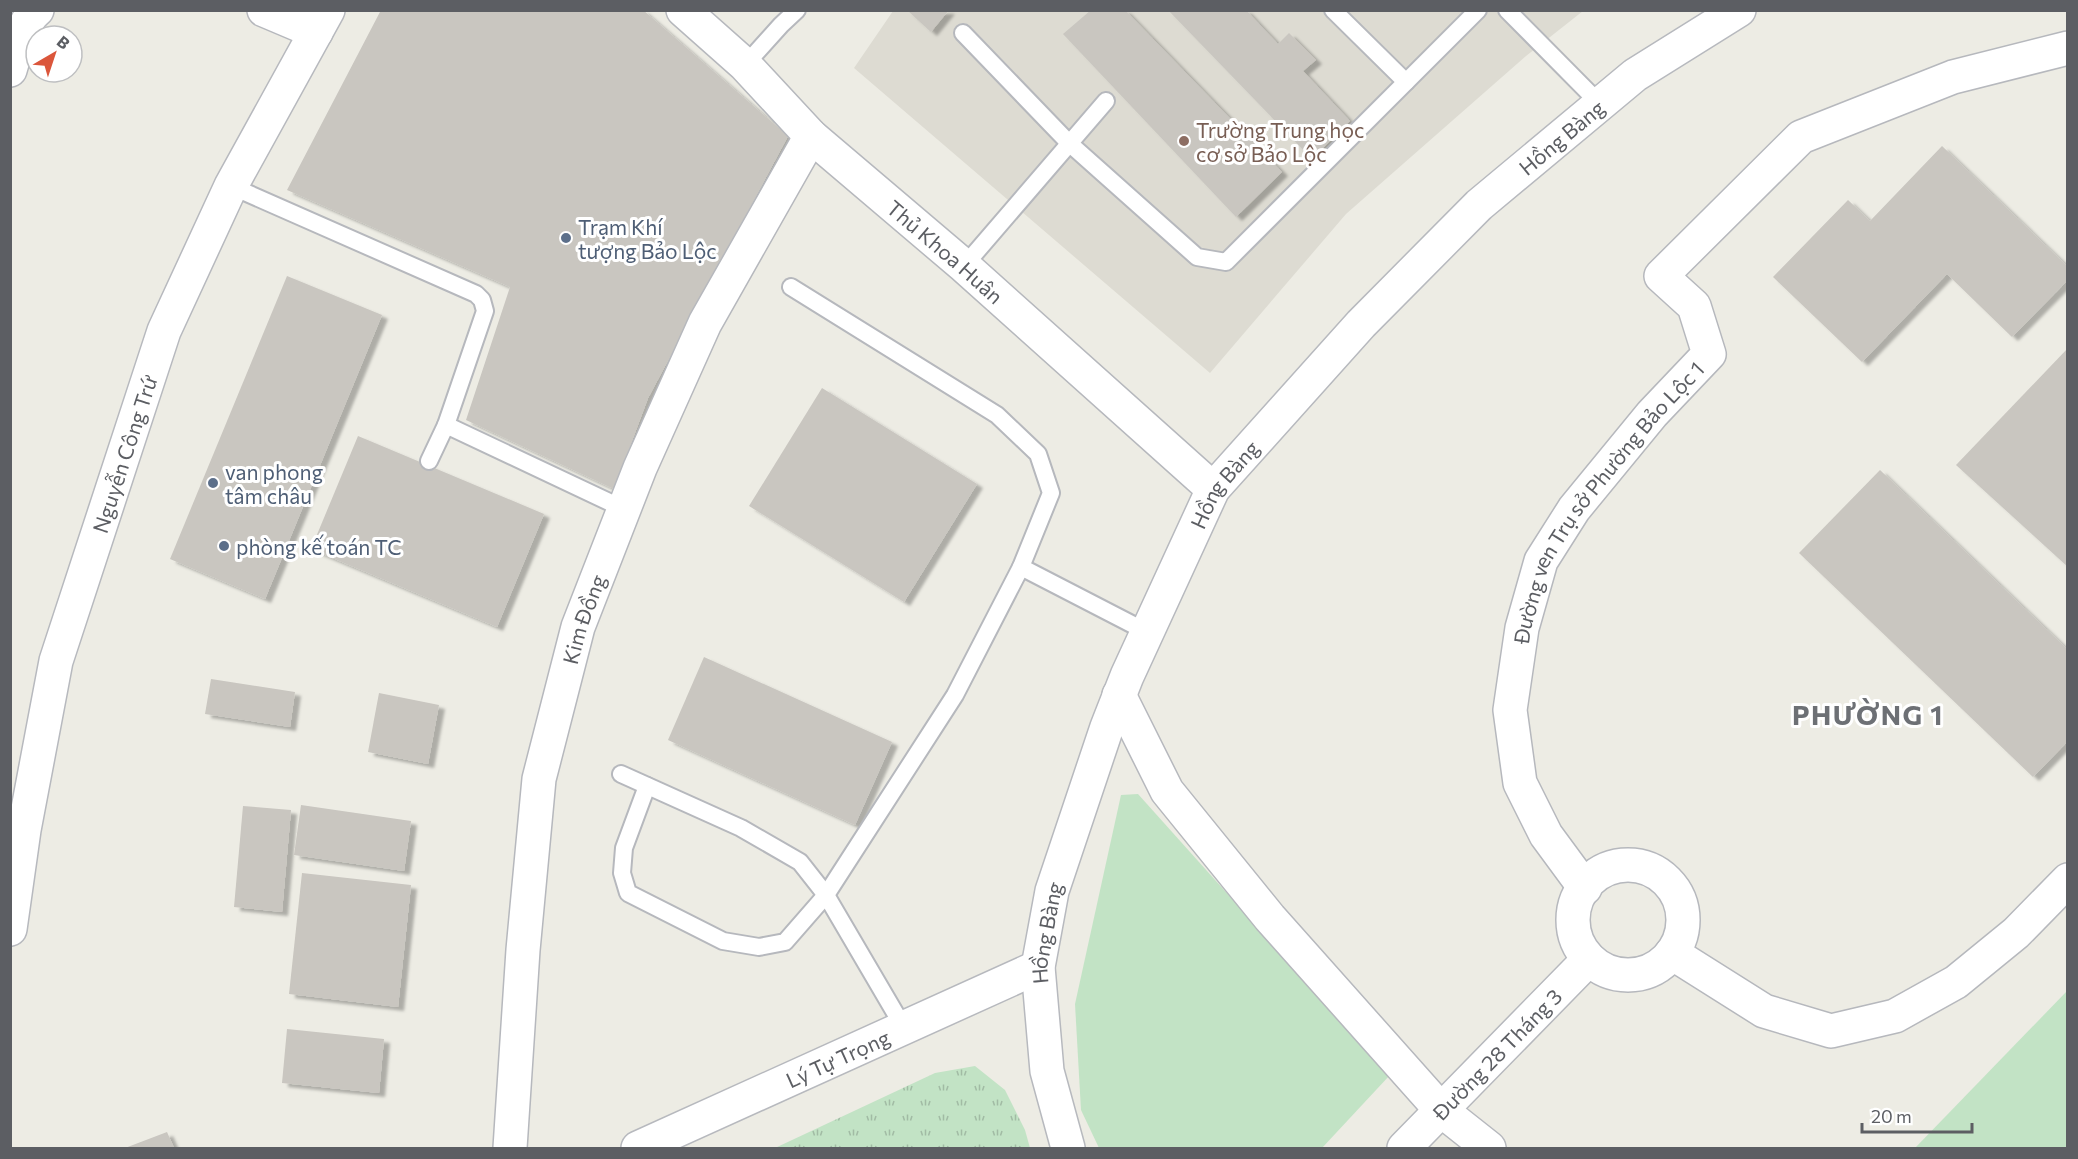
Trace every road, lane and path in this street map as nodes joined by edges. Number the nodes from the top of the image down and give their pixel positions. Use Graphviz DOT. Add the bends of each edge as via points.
graph roads {
  1 [pos="37,10"];
  2 [pos="264,10"];
  3 [pos="683,10"];
  4 [pos="798,10"];
  5 [pos="1333,10"];
  6 [pos="1478,10"];
  7 [pos="1507,10"];
  8 [pos="1739,10"];
  9 [pos="322,21"];
  10 [pos="963,33"];
  11 [pos="2067,48"];
  12 [pos="745,65"];
  13 [pos="10,70"];
  14 [pos="1406,82"];
  15 [pos="1106,101"];
  16 [pos="1600,104"];
  17 [pos="811,136"];
  18 [pos="1069,143"];
  19 [pos="231,186"];
  20 [pos="964,266"];
  21 [pos="791,287"];
  22 [pos="446,425"];
  23 [pos="429,461"];
  24 [pos="1213,489"];
  25 [pos="624,509"];
  26 [pos="1020,567"];
  27 [pos="1148,632"];
  28 [pos="1119,695"];
  29 [pos="621,774"];
  30 [pos="647,786"];
  31 [pos="2067,880"];
  32 [pos="1585,888"];
  33 [pos="826,895"];
  34 [pos="10,929"];
  35 [pos="1672,953"];
  36 [pos="1589,959"];
  37 [pos="1038,967"];
  38 [pos="904,1028"];
  39 [pos="1442,1110"];
  40 [pos="510,1149"];
  41 [pos="638,1149"];
  42 [pos="1068,1149"];
  43 [pos="1404,1149"];
  44 [pos="1489,1149"];
  1 -- 13 [label="street" via="31,15"];
  2 -- 9 [label="street"];
  3 -- 12 [label="street, Thủ Khoa Huân"];
  4 -- 12 [label="lane"];
  5 -- 14 [label="lane"];
  6 -- 14 [label="lane"];
  7 -- 16 [label="lane"];
  8 -- 16 [label="street, Hồng Bàng" via="1635,75"];
  9 -- 19 [label="street, Nguyễn Công Trứ"];
  10 -- 18 [label="lane"];
  11 -- 32 [label="street, Đường ven Trụ sở Phường Bảo Lộc 1" via="1953,77 1802,136 1661,276 1694,306 1709,354 1652,414 1574,509 1541,561 1522,628 1510,711 1520,783 1546,835"];
  12 -- 17 [label="street, Thủ Khoa Huân"];
  14 -- 18 [label="lane" via="1226,262 1197,257"];
  15 -- 18 [label="lane"];
  16 -- 24 [label="street, Hồng Bàng" via="1479,205 1361,324"];
  17 -- 20 [label="street, Thủ Khoa Huân"];
  17 -- 25 [label="street, Kim Đồng" via="705,323"];
  18 -- 20 [label="lane"];
  19 -- 22 [label="lane" via="482,300 485,311"];
  19 -- 34 [label="street, Nguyễn Công Trứ" via="164,331 56,661"];
  20 -- 24 [label="street, Thủ Khoa Huân"];
  21 -- 26 [label="lane" via="998,415 1038,454 1051,493"];
  22 -- 23 [label="lane"];
  22 -- 25 [label="lane"];
  24 -- 27 [label="street, Hồng Bàng"];
  25 -- 40 [label="street, Kim Đồng" via="578,627 539,779"];
  26 -- 27 [label="lane"];
  26 -- 33 [label="lane" via="955,695"];
  27 -- 28 [label="street, Hồng Bàng"];
  28 -- 37 [label="street, Hồng Bàng" via="1052,891"];
  28 -- 39 [label="street" via="1167,791 1270,918"];
  29 -- 30 [label="lane"];
  30 -- 33 [label="lane" via="741,828 800,862"];
  30 -- 33 [label="lane" via="624,848 622,873 628,893 723,941 759,947 785,942"];
  31 -- 35 [label="street" via="2016,933 1956,982 1895,1016 1831,1031 1764,1011"];
  32 -- 35 [label="street" via="1606,870 1624,865 1657,874 1671,886 1684,920"];
  32 -- 36 [label="street" via="1574,909 1574,927"];
  33 -- 38 [label="lane"];
  35 -- 36 [label="street" via="1658,967 1641,974 1622,975 1604,970"];
  36 -- 39 [label="street, Đường 28 Tháng 3"];
  37 -- 38 [label="street, Lý Tự Trọng"];
  37 -- 42 [label="street, Hồng Bàng" via="1047,1071"];
  38 -- 41 [label="street, Lý Tự Trọng"];
  39 -- 43 [label="street, Đường 28 Tháng 3"];
  39 -- 44 [label="street"];
}
